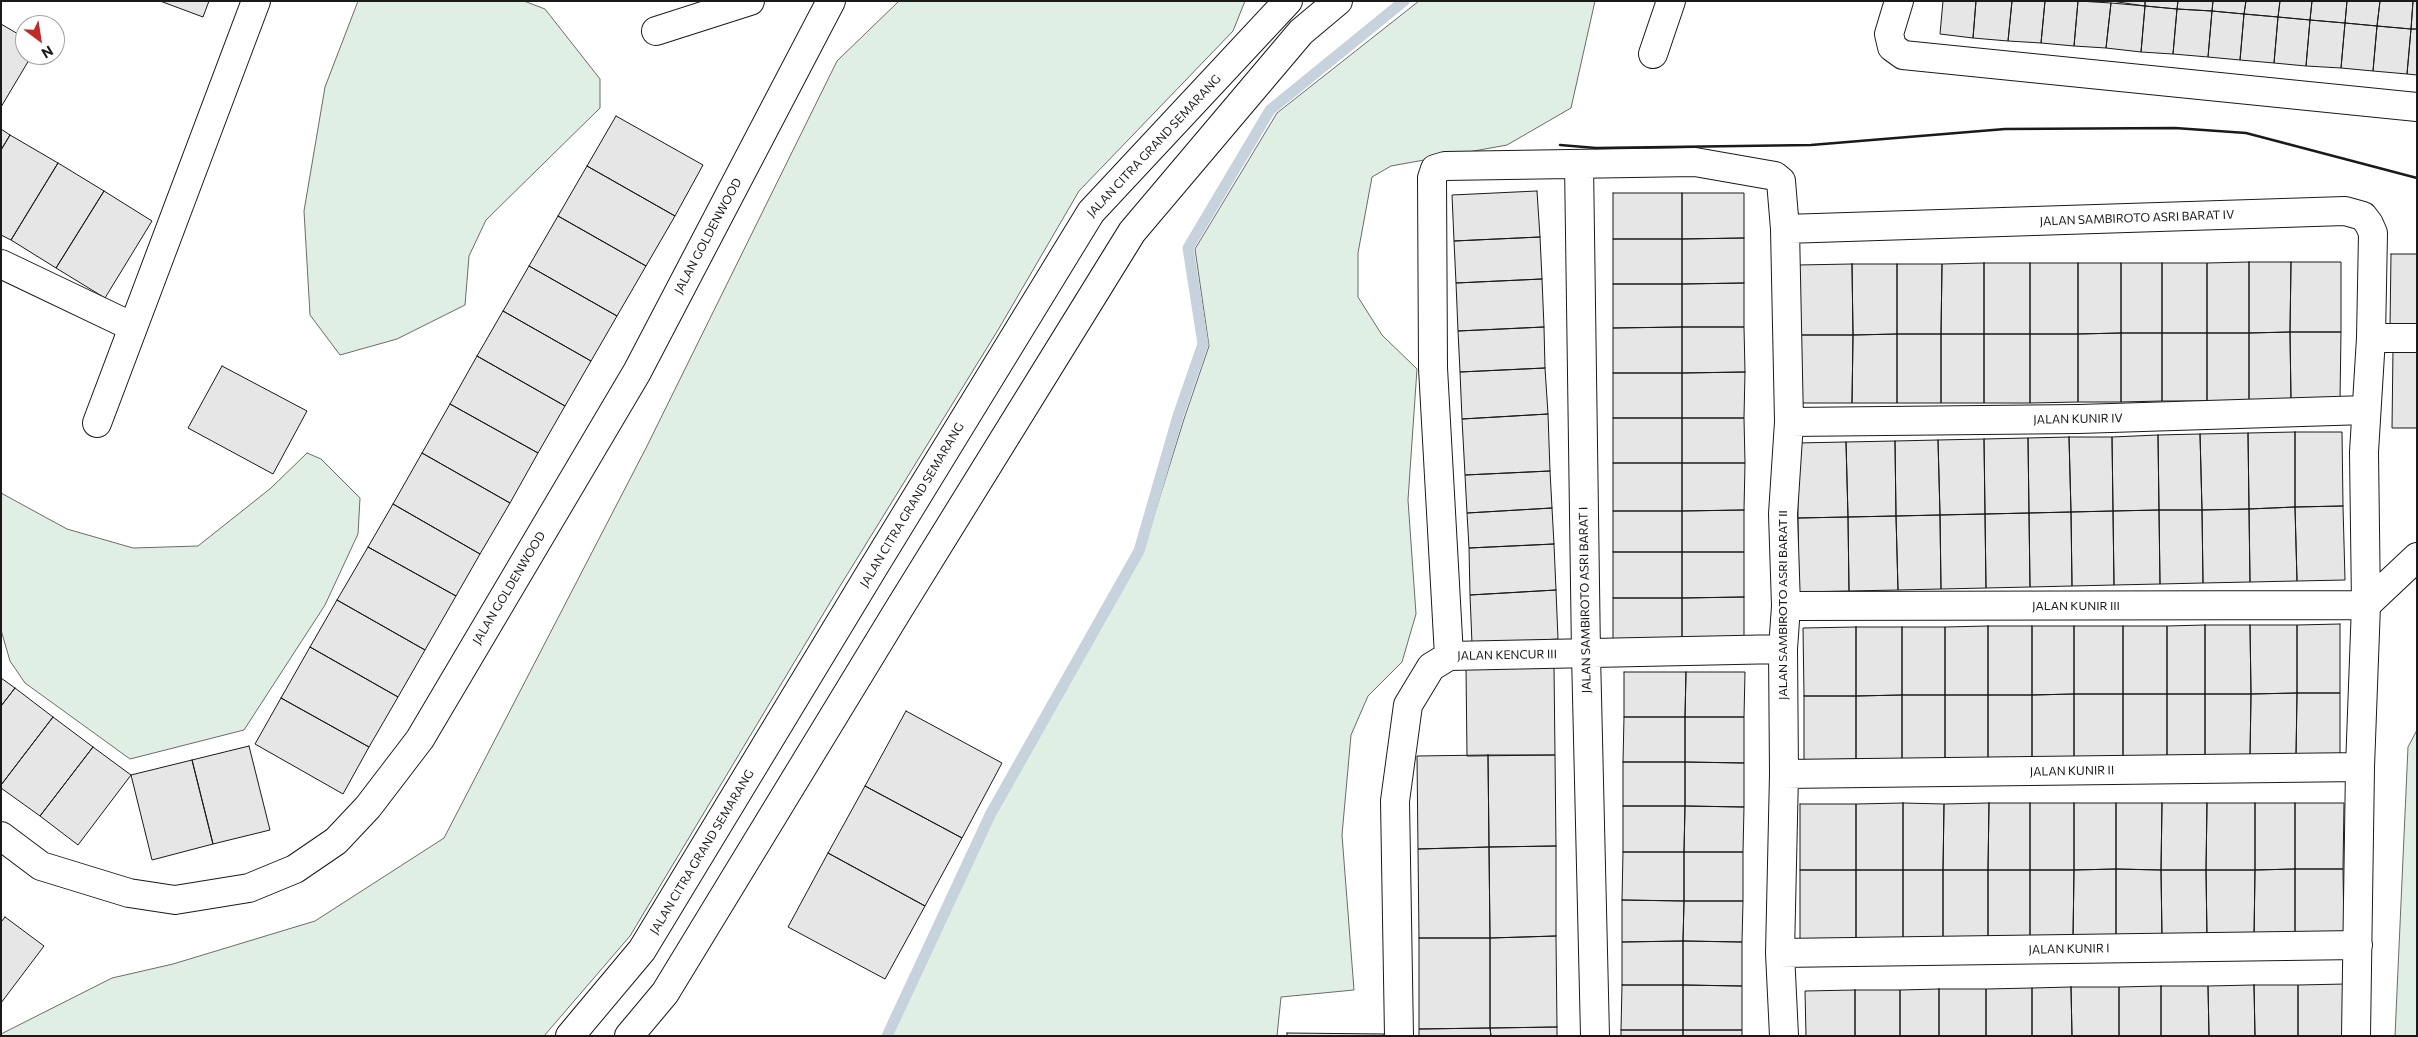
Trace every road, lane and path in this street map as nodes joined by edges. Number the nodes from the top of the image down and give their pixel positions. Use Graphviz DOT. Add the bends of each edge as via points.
graph roads {
  1 [pos="256,1"];
  2 [pos="750,1"];
  3 [pos="831,1"];
  4 [pos="1338,1"];
  5 [pos="1671,1"];
  6 [pos="1899,1"];
  7 [pos="1284,7"];
  8 [pos="656,32"];
  9 [pos="1301,32"];
  10 [pos="1653,54"];
  11 [pos="2417,107"];
  12 [pos="1578,164"];
  13 [pos="1785,229"];
  14 [pos="1,264"];
  15 [pos="133,328"];
  16 [pos="2371,338"];
  17 [pos="2417,338"];
  18 [pos="2366,410"];
  19 [pos="1789,422"];
  20 [pos="97,423"];
  21 [pos="2417,557"];
  22 [pos="2366,605"];
  23 [pos="1786,606"];
  24 [pos="1783,649"];
  25 [pos="1586,654"];
  26 [pos="1448,656"];
  27 [pos="2360,767"];
  28 [pos="1784,774"];
  29 [pos="1,836"];
  30 [pos="2358,945"];
  31 [pos="1780,952"];
  32 [pos="570,1036"];
  33 [pos="629,1036"];
  34 [pos="1399,1036"];
  35 [pos="1595,1036"];
  36 [pos="1784,1036"];
  37 [pos="2356,1036"];
  1 -- 15 [label="street"];
  2 -- 8 [label="street"];
  3 -- 29 [label="street, JALAN GOLDENWOOD" via="637,372 420,740 336,842 295,869 249,888 175,900 129,893 41,866"];
  4 -- 9 [label="street"];
  5 -- 10 [label="street"];
  6 -- 11 [label="street" via="1888,34 1892,46 1903,55"];
  7 -- 9 [label="street"];
  7 -- 32 [label="street, JALAN CITRA GRAND SEMARANG" via="1091,212 642,950"];
  9 -- 33 [label="street" via="1132,232 665,993"];
  12 -- 13 [label="street, JALAN SAMBIROTO ASRI BARAT II" via="1696,162 1776,176 1780,181"];
  12 -- 25 [label="street, JALAN SAMBIROTO ASRI BARAT I"];
  12 -- 26 [label="street" via="1445,166 1433,173 1433,368"];
  13 -- 16 [label="street, JALAN SAMBIROTO ASRI BARAT IV" via="2354,212 2363,216 2373,232"];
  13 -- 19 [label="street, JALAN SAMBIROTO ASRI BARAT II"];
  14 -- 15 [label="street"];
  15 -- 20 [label="street"];
  16 -- 17 [label="street"];
  16 -- 18 [label="street, JALAN SAMBIROTO ASRI BARAT IV"];
  18 -- 19 [label="street, JALAN KUNIR IV" via="2079,419"];
  18 -- 22 [label="street, JALAN SAMBIROTO ASRI BARAT IV"];
  19 -- 23 [label="street, JALAN SAMBIROTO ASRI BARAT II" via="1783,514"];
  21 -- 22 [label="street"];
  22 -- 23 [label="street, JALAN KUNIR III"];
  22 -- 27 [label="street, JALAN SAMBIROTO ASRI BARAT IV"];
  23 -- 24 [label="street, JALAN SAMBIROTO ASRI BARAT II"];
  24 -- 25 [label="street, JALAN KENCUR III"];
  24 -- 28 [label="street, JALAN SAMBIROTO ASRI BARAT II"];
  25 -- 26 [label="street, JALAN KENCUR III"];
  25 -- 35 [label="street, JALAN SAMBIROTO ASRI BARAT I"];
  26 -- 34 [label="street, JALAN KENCUR III" via="1432,667 1408,705 1396,792"];
  27 -- 28 [label="street, JALAN KUNIR II"];
  27 -- 30 [label="street, JALAN SAMBIROTO ASRI BARAT IV"];
  28 -- 31 [label="street, JALAN SAMBIROTO ASRI BARAT II"];
  30 -- 31 [label="street, JALAN KUNIR I"];
  30 -- 37 [label="street, JALAN SAMBIROTO ASRI BARAT IV"];
  31 -- 36 [label="street, JALAN SAMBIROTO ASRI BARAT II"];
}
